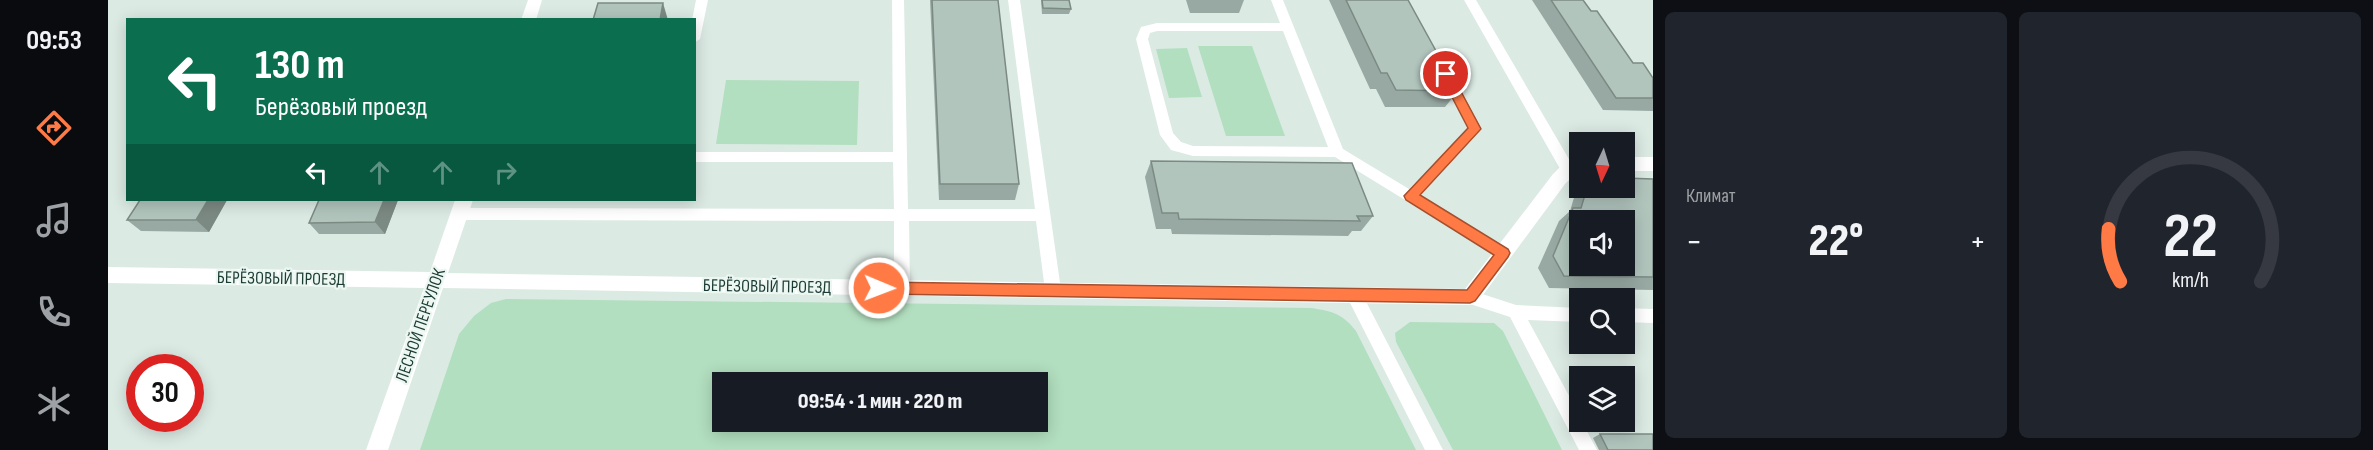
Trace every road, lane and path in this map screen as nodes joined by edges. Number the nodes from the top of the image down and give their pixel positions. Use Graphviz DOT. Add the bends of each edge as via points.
graph roads {
  1 [pos="534,0"];
  2 [pos="702,0"];
  3 [pos="898,0"];
  4 [pos="1014,0"];
  5 [pos="1276,0"];
  6 [pos="1470,0"];
  7 [pos="529,18"];
  8 [pos="1287,27"];
  9 [pos="696,29"];
  10 [pos="1438,59"];
  11 [pos="1337,152"];
  12 [pos="696,157"];
  13 [pos="900,157"];
  14 [pos="1569,160"];
  15 [pos="1635,164"];
  16 [pos="1653,164"];
  17 [pos="1569,172"];
  18 [pos="1411,196"];
  19 [pos="461,207"];
  20 [pos="663,207"];
  21 [pos="901,215"];
  22 [pos="1043,215"];
  23 [pos="1503,253"];
  24 [pos="108,275"];
  25 [pos="435,281"];
  26 [pos="902,288"];
  27 [pos="1053,290"];
  28 [pos="1354,295"];
  29 [pos="1470,297"];
  30 [pos="1516,312"];
  31 [pos="1569,314"];
  32 [pos="1635,315"];
  33 [pos="1653,316"];
  34 [pos="377,450"];
  35 [pos="1434,450"];
  36 [pos="1588,450"];
  1 -- 7 [label="street"];
  2 -- 9 [label="lane"];
  3 -- 13 [label="lane"];
  4 -- 22 [label="lane"];
  5 -- 8 [label="lane"];
  6 -- 14 [label="lane"];
  8 -- 11 [label="lane"];
  8 -- 11 [label="lane" via="1145,30 1142,39 1167,135 1176,146 1193,151"];
  10 -- 18 [label="lane" via="1475,129"];
  11 -- 18 [label="lane"];
  12 -- 13 [label="lane"];
  13 -- 21 [label="lane"];
  15 -- 16 [label="street"];
  17 -- 23 [label="street" via="1559,179"];
  18 -- 23 [label="lane"];
  19 -- 20 [label="lane"];
  19 -- 25 [label="street, ЛЕСНОЙ ПЕРЕУЛОК"];
  20 -- 21 [label="lane"];
  21 -- 22 [label="lane"];
  21 -- 26 [label="lane"];
  22 -- 27 [label="lane"];
  23 -- 29 [label="street"];
  24 -- 25 [label="street, БЕРЁЗОВЫЙ ПРОЕЗД"];
  25 -- 26 [label="street, БЕРЁЗОВЫЙ ПРОЕЗД"];
  25 -- 34 [label="street, ЛЕСНОЙ ПЕРЕУЛОК"];
  26 -- 27 [label="street, БЕРЁЗОВЫЙ ПРОЕЗД"];
  27 -- 28 [label="street, БЕРЁЗОВЫЙ ПРОЕЗД"];
  28 -- 29 [label="street, БЕРЁЗОВЫЙ ПРОЕЗД"];
  28 -- 35 [label="lane"];
  29 -- 30 [label="lane"];
  30 -- 31 [label="lane"];
  30 -- 36 [label="lane"];
  32 -- 33 [label="lane"];
}
